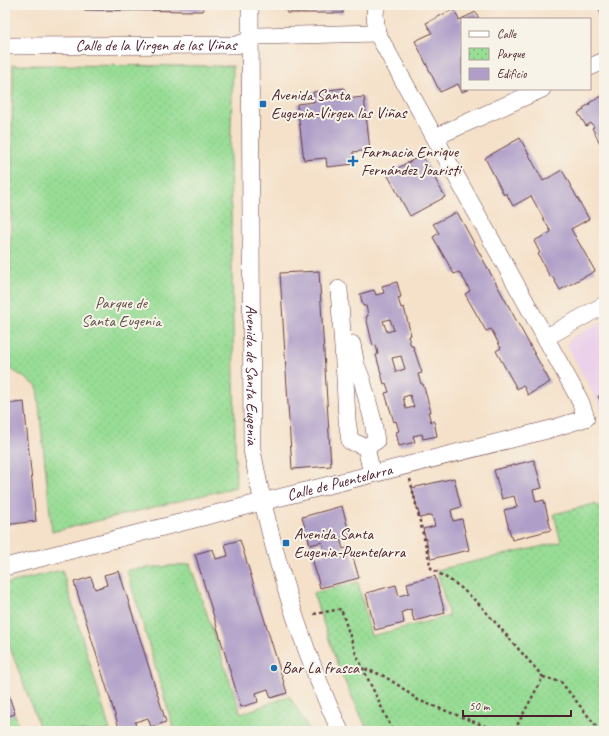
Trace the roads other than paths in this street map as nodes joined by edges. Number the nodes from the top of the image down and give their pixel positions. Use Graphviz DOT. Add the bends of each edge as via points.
graph roads {
  1 [pos="250,5"];
  2 [pos="376,5"];
  3 [pos="377,33"];
  4 [pos="250,41"];
  5 [pos="5,46"];
  6 [pos="604,61"];
  7 [pos="591,67"];
  8 [pos="540,90"];
  9 [pos="434,137"];
  10 [pos="604,305"];
  11 [pos="545,338"];
  12 [pos="366,447"];
  13 [pos="372,474"];
  14 [pos="262,502"];
  15 [pos="5,566"];
  16 [pos="340,731"];
  1 -- 4 [label="street, Avenida de Santa Eugenia"];
  2 -- 3 [label="street, Calle de Puentelarra"];
  3 -- 4 [label="street, Calle de la Virgen de las Viñas" via="259,36"];
  3 -- 9 [label="street, Calle de Puentelarra"];
  4 -- 5 [label="street, Calle de la Virgen de las Viñas" via="237,45"];
  4 -- 14 [label="street, Avenida de Santa Eugenia" via="251,438"];
  6 -- 7 [label="street"];
  8 -- 9 [label="street"];
  9 -- 11 [label="street, Calle de Puentelarra"];
  10 -- 11 [label="street"];
  11 -- 13 [label="street, Calle de Puentelarra" via="578,398 586,418"];
  12 -- 12 [label="street" via="350,441 341,290 356,366 373,421 376,442"];
  12 -- 13 [label="street"];
  13 -- 14 [label="street, Calle de Puentelarra"];
  14 -- 15 [label="street, Calle de Puentelarra"];
  14 -- 16 [label="street, Avenida de Santa Eugenia" via="297,624"];
}
